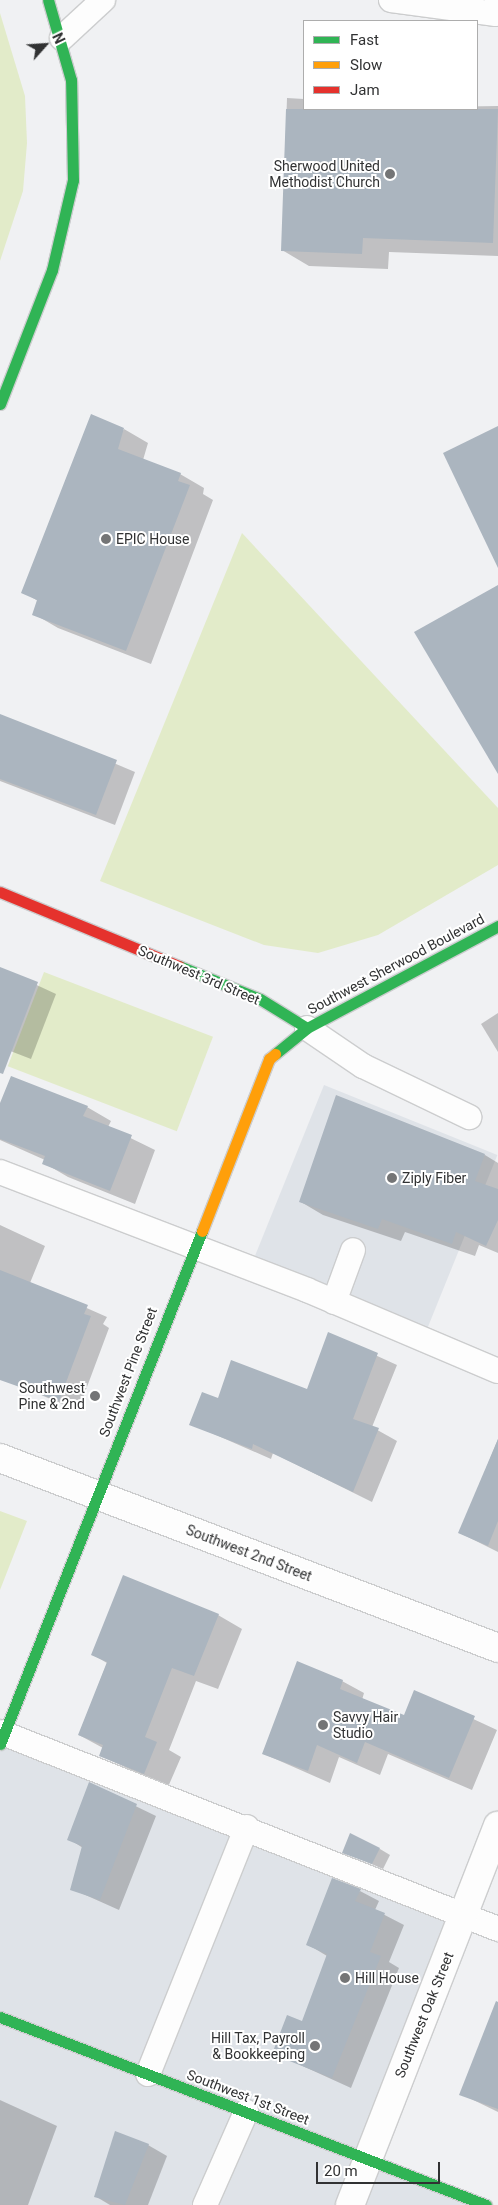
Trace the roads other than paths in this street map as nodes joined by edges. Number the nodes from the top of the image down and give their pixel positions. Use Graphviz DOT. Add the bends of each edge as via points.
graph roads {
  1 [pos="48,0"];
  2 [pos="103,0"];
  3 [pos="391,0"];
  4 [pos="497,9"];
  5 [pos="62,38"];
  6 [pos="0,404"];
  7 [pos="0,892"];
  8 [pos="498,926"];
  9 [pos="307,1028"];
  10 [pos="469,1116"];
  11 [pos="0,1172"];
  12 [pos="193,1246"];
  13 [pos="353,1250"];
  14 [pos="334,1302"];
  15 [pos="498,1371"];
  16 [pos="0,1458"];
  17 [pos="96,1495"];
  18 [pos="498,1648"];
  19 [pos="1,1737"];
  20 [pos="498,1826"];
  21 [pos="247,1827"];
  22 [pos="463,1914"];
  23 [pos="498,1929"];
  24 [pos="0,2017"];
  25 [pos="148,2074"];
  26 [pos="246,2112"];
  27 [pos="367,2159"];
  28 [pos="205,2205"];
  29 [pos="350,2205"];
  30 [pos="486,2205"];
  1 -- 5 [label="main road"];
  2 -- 5 [label="lane"];
  3 -- 4 [label="lane"];
  5 -- 6 [label="main road" via="74,103 76,150 70,206 52,270"];
  7 -- 9 [label="main road, Southwest 3rd Street" via="260,999"];
  8 -- 9 [label="main road, Southwest Sherwood Boulevard"];
  9 -- 10 [label="lane, Southwest 3rd Street" via="363,1066"];
  9 -- 12 [label="main road, Southwest Pine Street" via="283,1044 259,1076"];
  11 -- 12 [label="lane"];
  12 -- 14 [label="lane"];
  12 -- 17 [label="main road, Southwest Pine Street"];
  13 -- 14 [label="lane"];
  14 -- 15 [label="lane"];
  16 -- 17 [label="street, Southwest 2nd Street"];
  17 -- 18 [label="street, Southwest 2nd Street"];
  17 -- 19 [label="main road, Southwest Pine Street"];
  19 -- 21 [label="lane"];
  20 -- 22 [label="street, Southwest Oak Street"];
  21 -- 22 [label="lane"];
  21 -- 25 [label="lane"];
  22 -- 23 [label="lane"];
  22 -- 27 [label="street, Southwest Oak Street"];
  24 -- 25 [label="main road, Southwest 1st Street"];
  25 -- 26 [label="main road, Southwest 1st Street"];
  26 -- 27 [label="main road, Southwest 1st Street"];
  26 -- 28 [label="lane"];
  27 -- 29 [label="street, Southwest Oak Street"];
  27 -- 30 [label="main road, Southwest 1st Street"];
}
